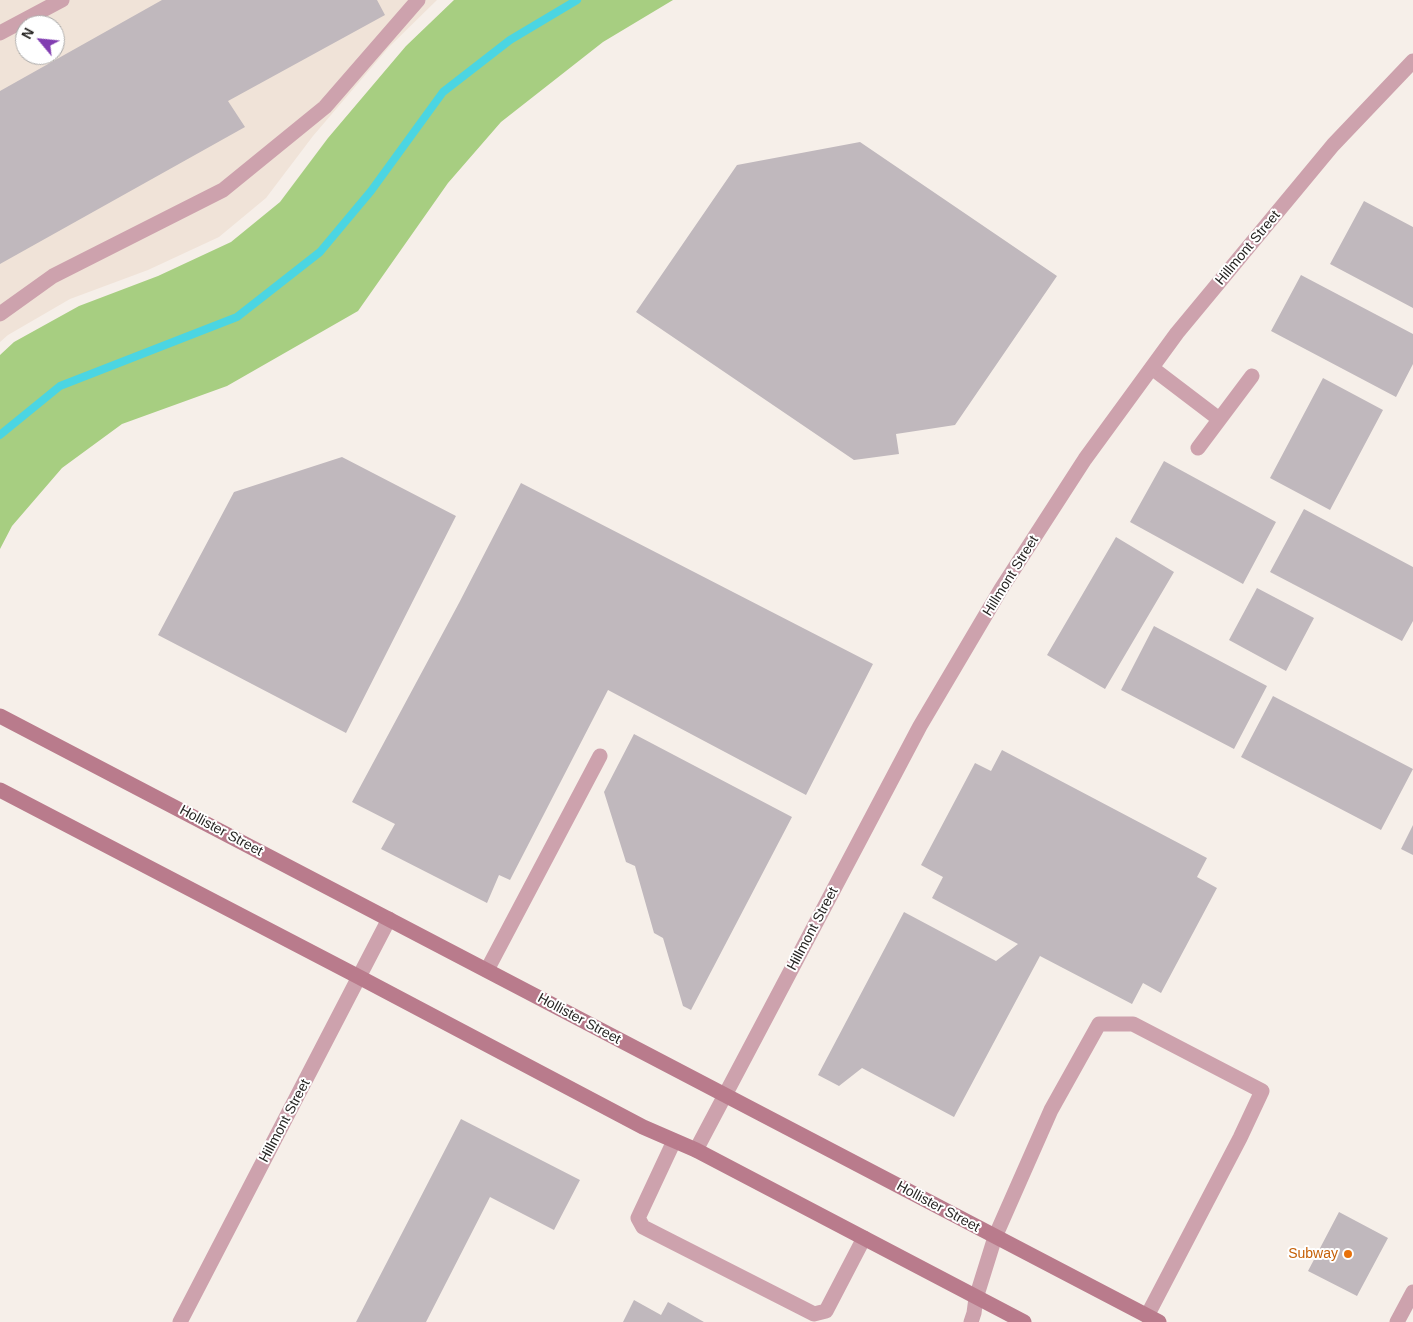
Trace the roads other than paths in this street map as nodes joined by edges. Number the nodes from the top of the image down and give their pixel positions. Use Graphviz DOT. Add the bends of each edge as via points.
graph roads {
  1 [pos="62,0"];
  2 [pos="418,0"];
  3 [pos="0,33"];
  4 [pos="1413,61"];
  5 [pos="0,314"];
  6 [pos="1152,368"];
  7 [pos="1252,376"];
  8 [pos="1219,419"];
  9 [pos="1198,448"];
  10 [pos="0,716"];
  11 [pos="600,756"];
  12 [pos="0,790"];
  13 [pos="389,919"];
  14 [pos="486,970"];
  15 [pos="360,977"];
  16 [pos="725,1095"];
  17 [pos="674,1141"];
  18 [pos="696,1150"];
  19 [pos="995,1236"];
  20 [pos="864,1238"];
  21 [pos="1413,1292"];
  22 [pos="976,1298"];
  23 [pos="1153,1319"];
  24 [pos="180,1322"];
  25 [pos="971,1322"];
  26 [pos="1024,1322"];
  27 [pos="1397,1322"];
  1 -- 3 [label="street"];
  2 -- 5 [label="street" via="326,107 223,190 53,276"];
  4 -- 6 [label="street, Hillmont Street" via="1333,145"];
  6 -- 8 [label="street"];
  6 -- 16 [label="street, Hillmont Street" via="1085,459 1001,589 920,726"];
  7 -- 8 [label="street"];
  8 -- 9 [label="street"];
  10 -- 13 [label="main road, Hollister Street"];
  11 -- 14 [label="street"];
  12 -- 15 [label="main road"];
  13 -- 14 [label="main road, Hollister Street"];
  13 -- 15 [label="street, Hillmont Street"];
  14 -- 16 [label="main road, Hollister Street"];
  15 -- 17 [label="main road"];
  15 -- 24 [label="street, Hillmont Street"];
  16 -- 18 [label="street, Hillmont Street"];
  16 -- 19 [label="main road, Hollister Street"];
  17 -- 18 [label="main road"];
  17 -- 20 [label="street" via="638,1218 643,1226 669,1240 814,1314 826,1311"];
  18 -- 20 [label="main road"];
  19 -- 22 [label="street"];
  19 -- 23 [label="main road, Hollister Street"];
  19 -- 23 [label="street" via="1051,1110 1099,1024 1133,1024 1262,1091"];
  20 -- 22 [label="main road"];
  21 -- 27 [label="street"];
  22 -- 25 [label="street"];
  22 -- 26 [label="main road"];
}
